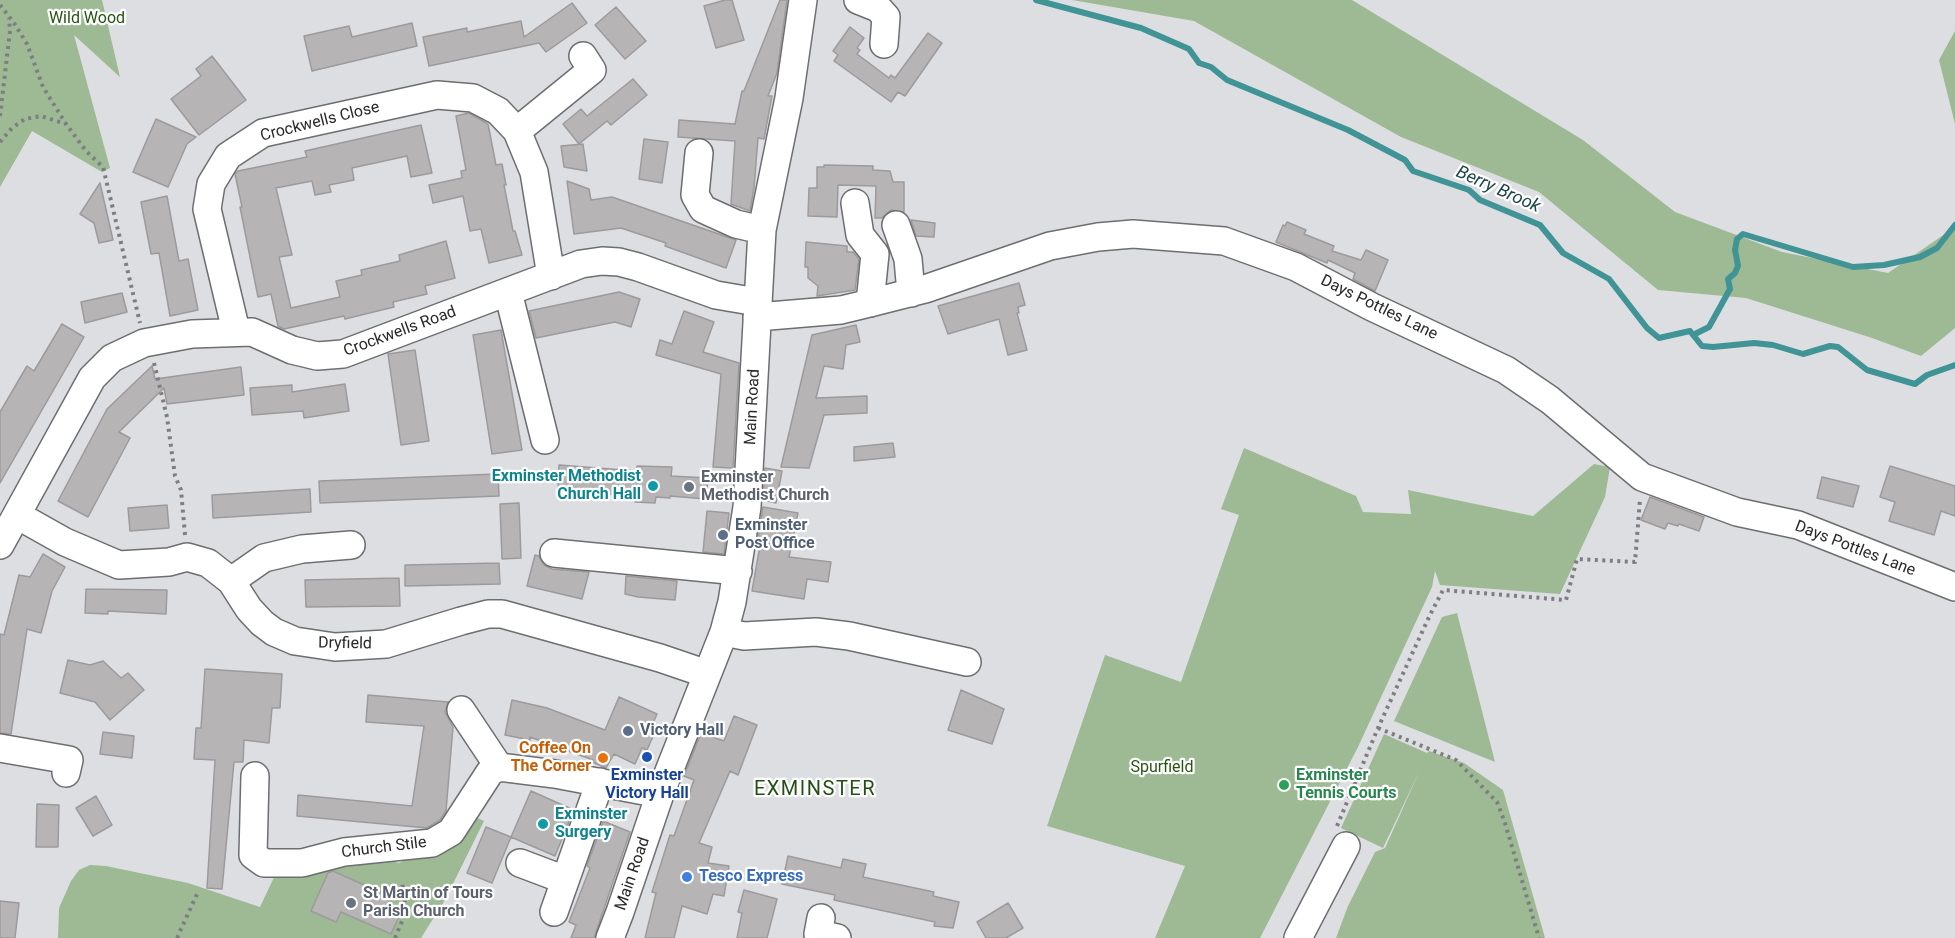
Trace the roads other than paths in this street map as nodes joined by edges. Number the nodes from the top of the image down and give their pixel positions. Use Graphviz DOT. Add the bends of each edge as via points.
graph roads {
  1 [pos="803,0"];
  2 [pos="858,0"];
  3 [pos="884,44"];
  4 [pos="591,69"];
  5 [pos="517,131"];
  6 [pos="699,153"];
  7 [pos="855,203"];
  8 [pos="896,225"];
  9 [pos="762,230"];
  10 [pos="551,276"];
  11 [pos="508,292"];
  12 [pos="911,293"];
  13 [pos="870,303"];
  14 [pos="757,309"];
  15 [pos="236,331"];
  16 [pos="544,440"];
  17 [pos="17,515"];
  18 [pos="0,545"];
  19 [pos="351,545"];
  20 [pos="554,553"];
  21 [pos="738,571"];
  22 [pos="231,581"];
  23 [pos="1955,587"];
  24 [pos="724,632"];
  25 [pos="967,662"];
  26 [pos="707,674"];
  27 [pos="462,710"];
  28 [pos="0,748"];
  29 [pos="69,760"];
  30 [pos="499,767"];
  31 [pos="255,776"];
  32 [pos="600,782"];
  33 [pos="660,794"];
  34 [pos="1346,846"];
  35 [pos="520,863"];
  36 [pos="565,880"];
  37 [pos="554,912"];
  38 [pos="610,938"];
  39 [pos="1298,938"];
  1 -- 9 [label="street, Main Road" via="789,98"];
  2 -- 3 [label="street" via="896,17"];
  4 -- 5 [label="street"];
  5 -- 10 [label="street, Crockwells Close" via="534,172"];
  5 -- 15 [label="street, Crockwells Close" via="498,111 473,98 438,95 263,133 243,145 228,156 211,184 207,209"];
  6 -- 9 [label="street" via="695,195 703,209 736,224"];
  7 -- 13 [label="street" via="860,235 874,254"];
  8 -- 12 [label="street" via="908,259"];
  9 -- 14 [label="street, Main Road"];
  10 -- 11 [label="street, Crockwells Road"];
  10 -- 14 [label="street, Crockwells Road" via="581,264 619,262"];
  11 -- 15 [label="street, Crockwells Road" via="343,354 317,356 291,350 252,332"];
  11 -- 16 [label="street"];
  12 -- 13 [label="street, Days Pottles Lane"];
  12 -- 23 [label="street, Days Pottles Lane" via="1050,246 1098,237 1133,234 1224,242 1296,267 1506,370 1550,400 1642,477 1737,512 1798,525"];
  13 -- 14 [label="street, Days Pottles Lane" via="841,310"];
  14 -- 21 [label="street, Main Road" via="750,469"];
  15 -- 17 [label="street, Crockwells Road" via="147,342 112,358 92,378"];
  17 -- 18 [label="street, Crockwells Road"];
  17 -- 22 [label="street, Dryfield" via="65,542 119,565 187,557 208,563"];
  19 -- 22 [label="street" via="302,549 264,558"];
  20 -- 21 [label="street"];
  21 -- 24 [label="street, Main Road"];
  22 -- 26 [label="street, Dryfield" via="262,623 295,641 335,647 386,644 488,614 502,614"];
  24 -- 25 [label="street" via="744,636 816,632 849,636"];
  24 -- 26 [label="street, Main Road"];
  26 -- 33 [label="street, Main Road"];
  27 -- 30 [label="street"];
  28 -- 29 [label="street"];
  30 -- 31 [label="street, Church Stile" via="490,772 451,832 432,843 344,852 286,864 264,863 253,855"];
  30 -- 32 [label="street"];
  32 -- 33 [label="street"];
  32 -- 36 [label="street"];
  33 -- 38 [label="street, Main Road"];
  34 -- 39 [label="street"];
  35 -- 36 [label="street"];
  36 -- 37 [label="street"];
}
